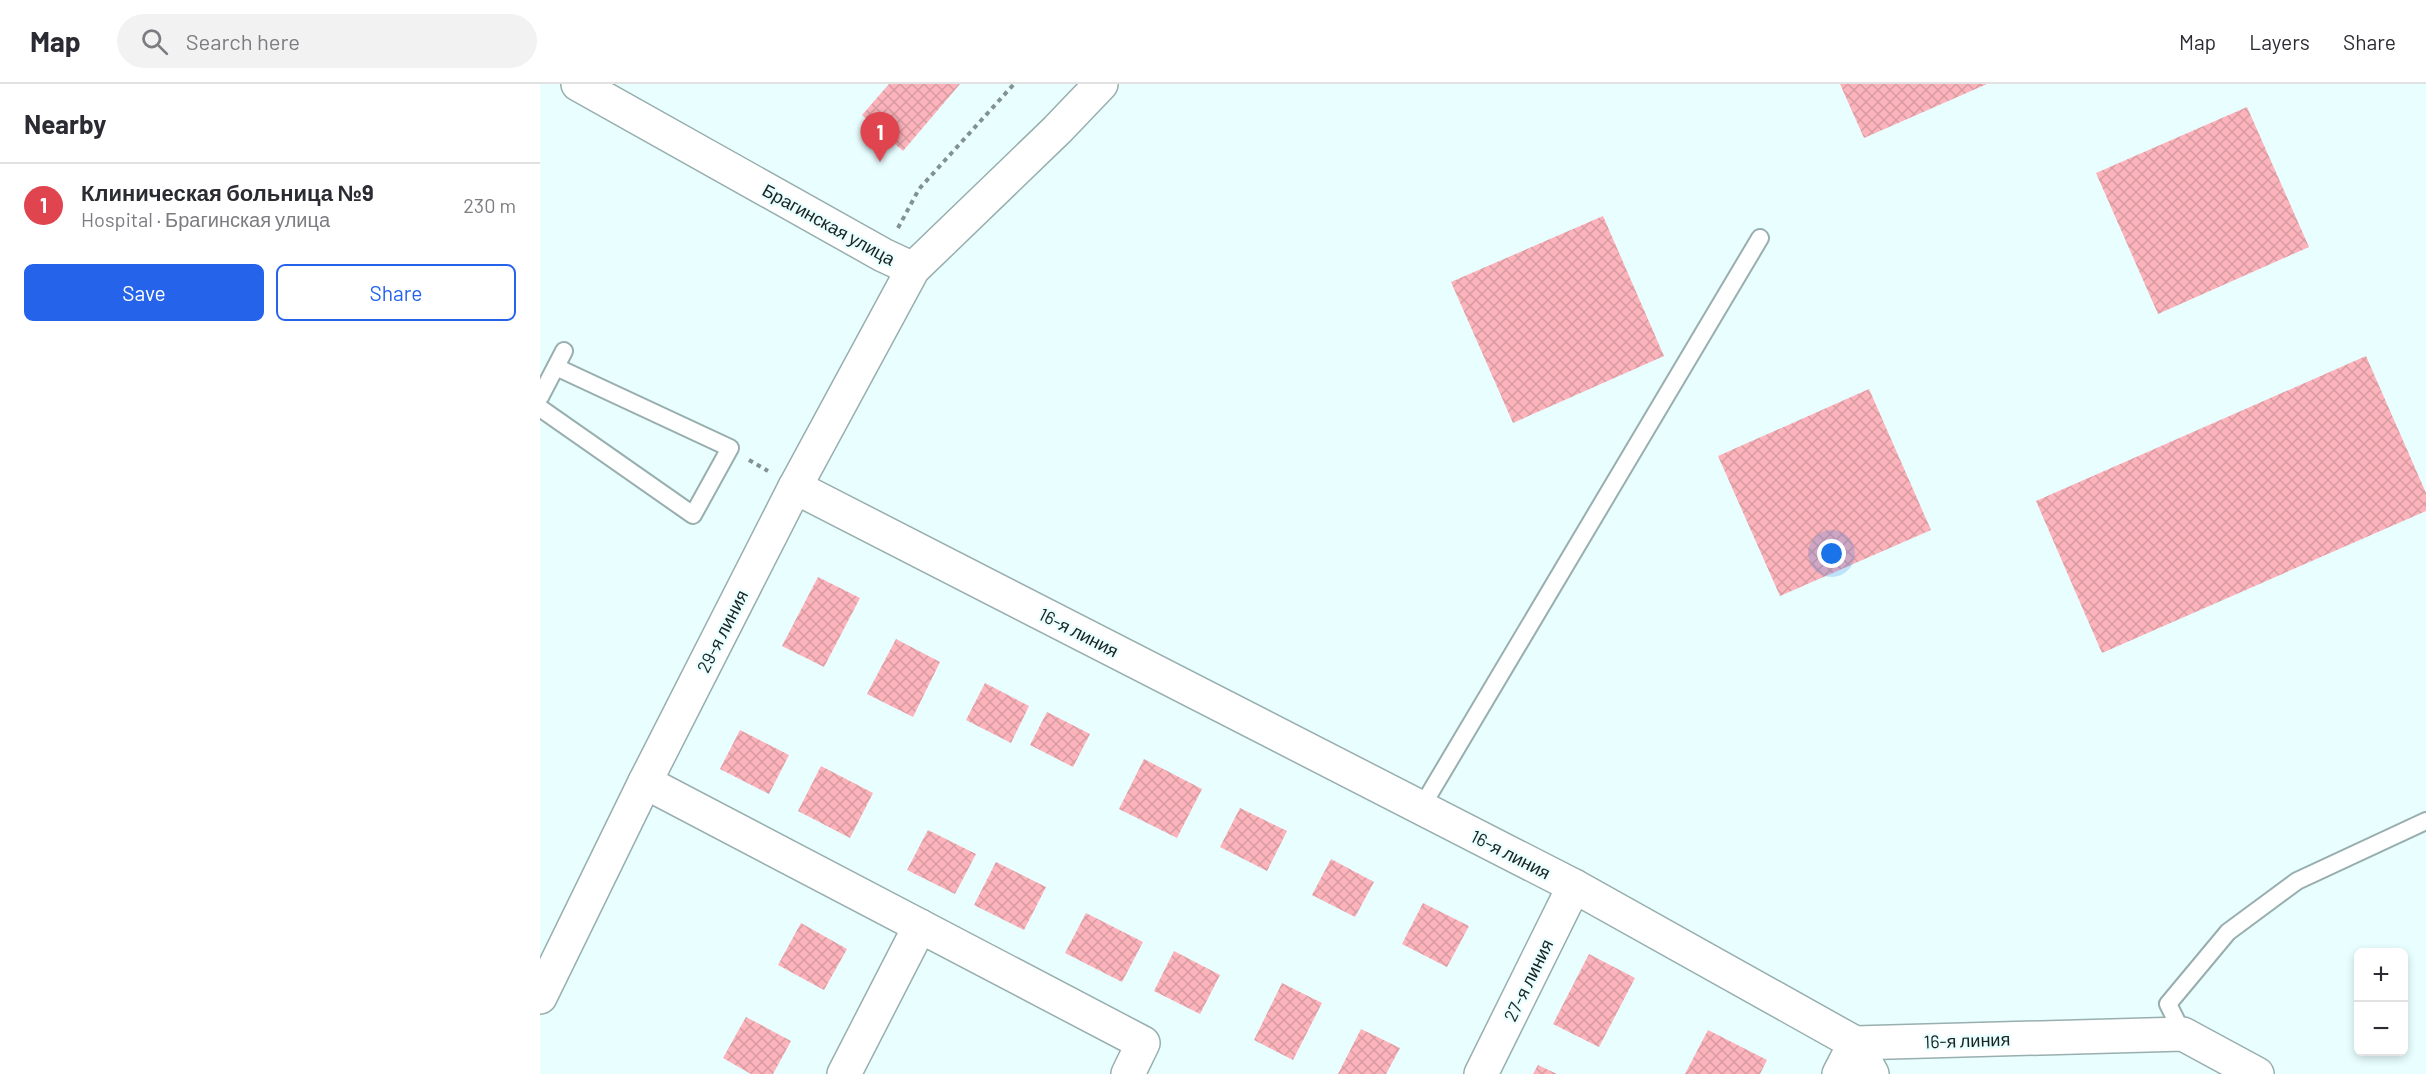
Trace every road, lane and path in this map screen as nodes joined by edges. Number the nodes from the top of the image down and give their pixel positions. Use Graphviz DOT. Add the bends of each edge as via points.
graph roads {
  1 [pos="578,84"];
  2 [pos="1014,84"];
  3 [pos="1101,84"];
  4 [pos="1760,238"];
  5 [pos="883,255"];
  6 [pos="913,268"];
  7 [pos="564,351"];
  8 [pos="556,367"];
  9 [pos="540,397"];
  10 [pos="540,408"];
  11 [pos="730,448"];
  12 [pos="795,487"];
  13 [pos="645,782"];
  14 [pos="1421,808"];
  15 [pos="2426,821"];
  16 [pos="1574,886"];
  17 [pos="920,926"];
  18 [pos="540,997"];
  19 [pos="2183,1034"];
  20 [pos="1855,1043"];
  21 [pos="844,1074"];
  22 [pos="1128,1074"];
  23 [pos="1481,1074"];
  24 [pos="1839,1074"];
  25 [pos="1872,1074"];
  26 [pos="2257,1074"];
  1 -- 5 [label="street, Брагинская улица"];
  2 -- 5 [label="path" via="919,189"];
  3 -- 6 [label="street, Брагинская улица"];
  4 -- 14 [label="lane"];
  5 -- 6 [label="street, Брагинская улица"];
  6 -- 12 [label="street, 29-я линия"];
  7 -- 8 [label="lane"];
  8 -- 9 [label="lane"];
  8 -- 11 [label="lane"];
  10 -- 11 [label="lane" via="693,515"];
  11 -- 12 [label="path"];
  12 -- 13 [label="street, 29-я линия"];
  12 -- 14 [label="street, 16-я линия"];
  13 -- 17 [label="street"];
  13 -- 18 [label="street, 29-я линия"];
  14 -- 16 [label="street, 16-я линия"];
  15 -- 19 [label="lane" via="2297,881 2228,932 2168,1004"];
  16 -- 20 [label="street, 16-я линия"];
  16 -- 23 [label="street, 27-я линия"];
  17 -- 21 [label="street"];
  17 -- 22 [label="street" via="1143,1043"];
  19 -- 20 [label="street, 16-я линия"];
  19 -- 26 [label="street, 16-я линия"];
  20 -- 24 [label="street"];
  20 -- 25 [label="street"];
}
